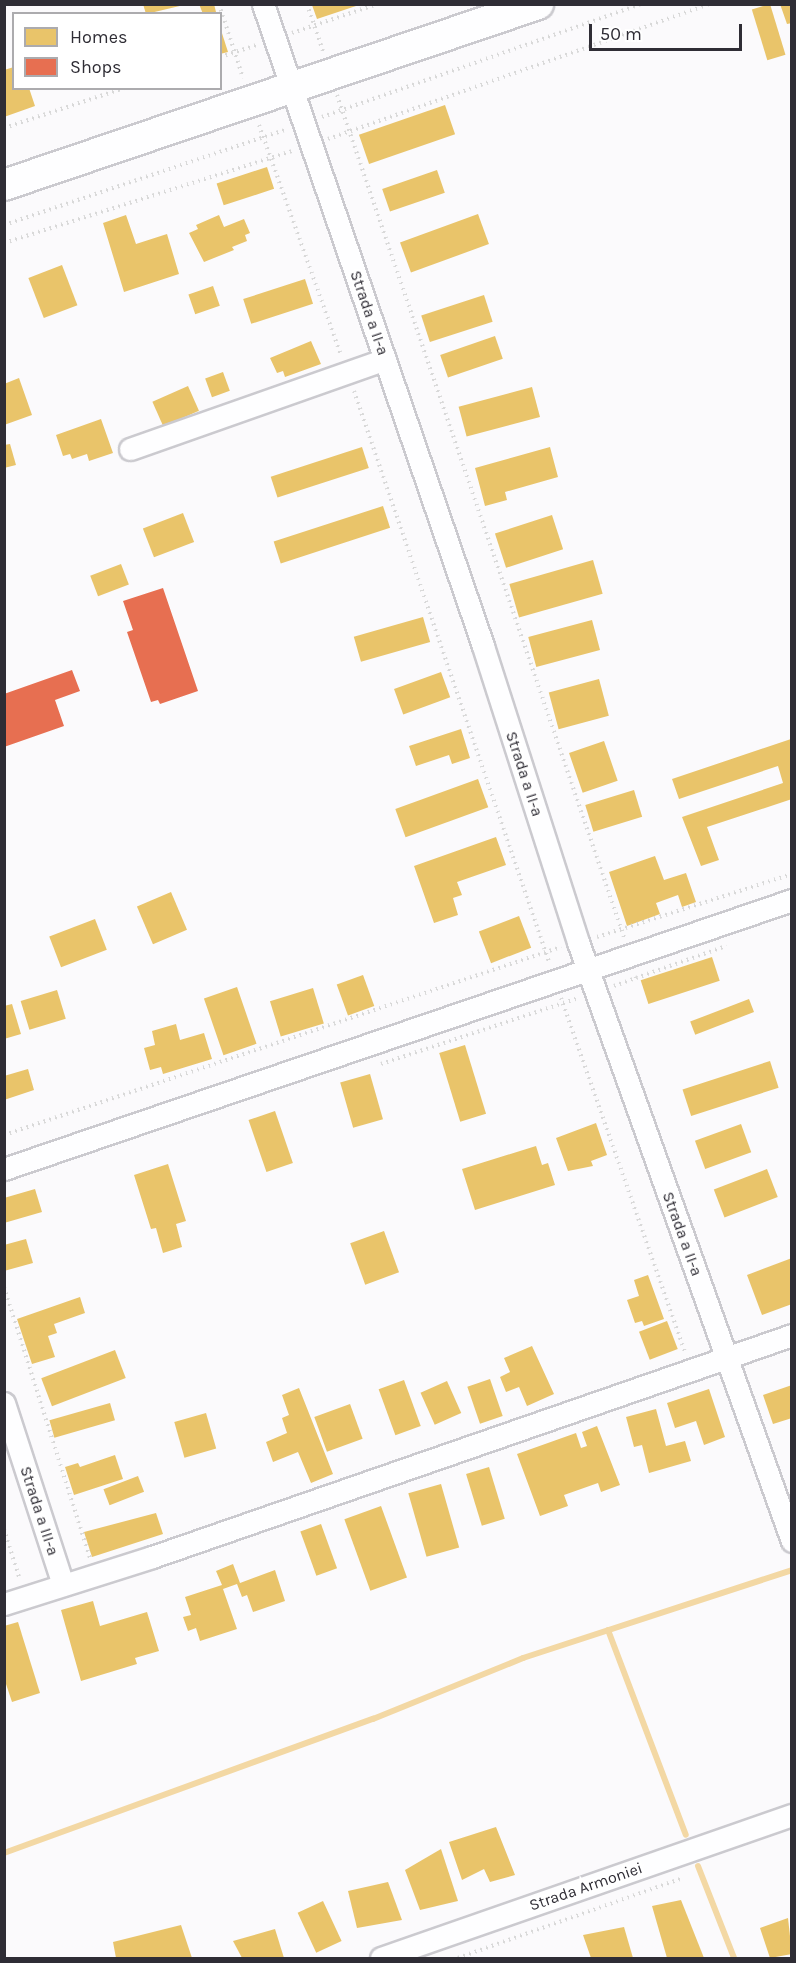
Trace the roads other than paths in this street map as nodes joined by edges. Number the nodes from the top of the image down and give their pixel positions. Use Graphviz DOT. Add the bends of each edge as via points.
graph roads {
  1 [pos="263,4"];
  2 [pos="538,4"];
  3 [pos="292,90"];
  4 [pos="4,185"];
  5 [pos="385,358"];
  6 [pos="130,449"];
  7 [pos="792,900"];
  8 [pos="588,969"];
  9 [pos="4,1169"];
  10 [pos="792,1335"];
  11 [pos="726,1357"];
  12 [pos="4,1403"];
  13 [pos="792,1541"];
  14 [pos="61,1578"];
  15 [pos="9,1596"];
  16 [pos="792,1815"];
  17 [pos="381,1959"];
  1 -- 3 [label="street, Strada a II-a"];
  2 -- 3 [label="main road"];
  3 -- 4 [label="main road"];
  3 -- 5 [label="street, Strada a II-a"];
  5 -- 6 [label="street"];
  5 -- 8 [label="street, Strada a II-a"];
  7 -- 8 [label="street"];
  8 -- 9 [label="street"];
  8 -- 11 [label="street, Strada a II-a"];
  10 -- 11 [label="street"];
  11 -- 13 [label="street, Strada a II-a"];
  11 -- 14 [label="street"];
  12 -- 14 [label="street, Strada a III-a"];
  14 -- 15 [label="street"];
  16 -- 17 [label="street, Strada Armoniei"];
}
